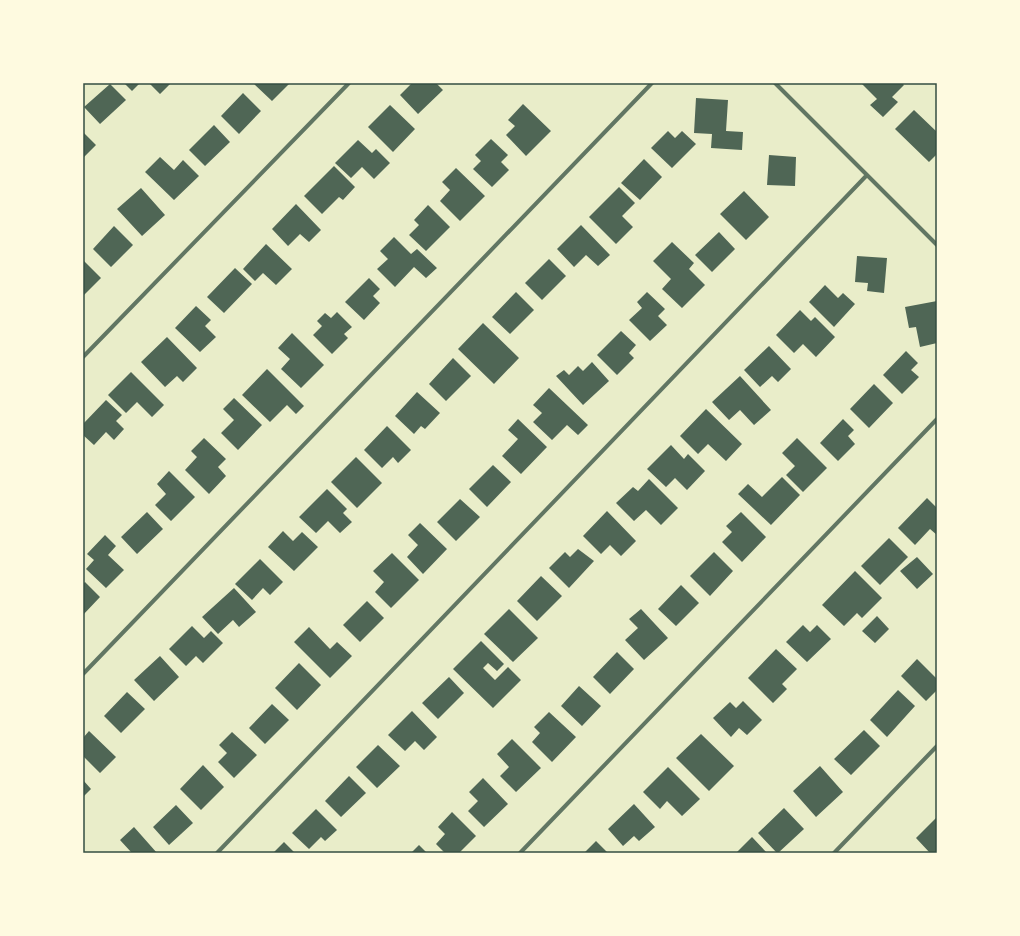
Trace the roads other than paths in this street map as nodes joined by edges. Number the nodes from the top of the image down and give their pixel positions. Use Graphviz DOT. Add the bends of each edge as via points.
graph roads {
  1 [pos="349,83"];
  2 [pos="652,83"];
  3 [pos="775,83"];
  4 [pos="867,175"];
  5 [pos="937,245"];
  6 [pos="83,358"];
  7 [pos="937,419"];
  8 [pos="83,674"];
  9 [pos="937,746"];
  10 [pos="217,853"];
  11 [pos="520,853"];
  12 [pos="834,853"];
  1 -- 6 [label="street"];
  2 -- 8 [label="street"];
  3 -- 4 [label="street"];
  4 -- 5 [label="street"];
  4 -- 10 [label="street"];
  7 -- 11 [label="street"];
  9 -- 12 [label="street"];
}
